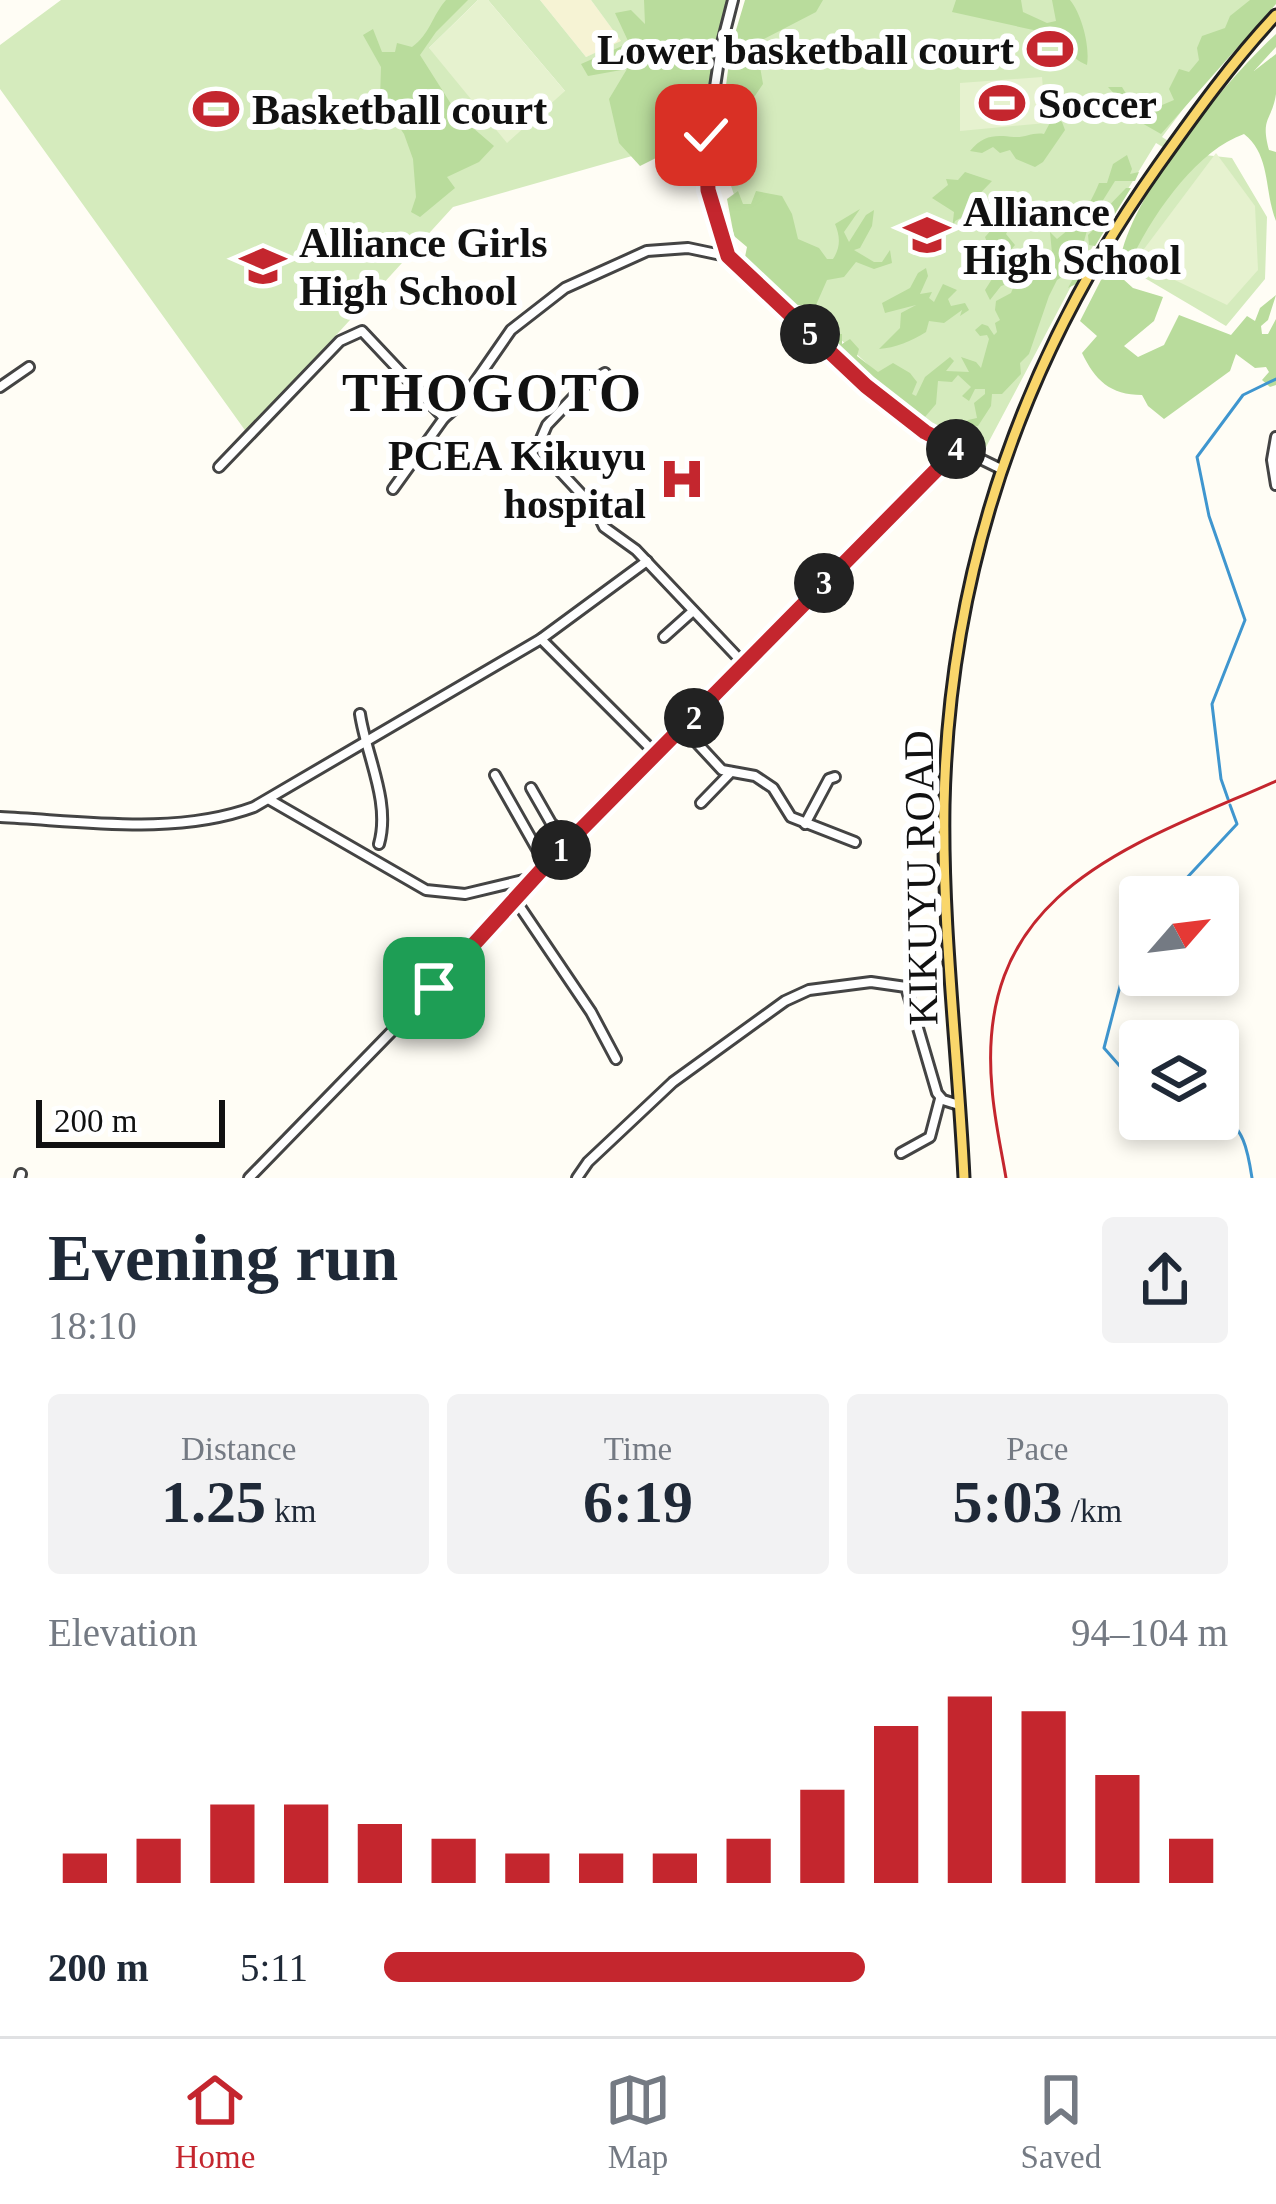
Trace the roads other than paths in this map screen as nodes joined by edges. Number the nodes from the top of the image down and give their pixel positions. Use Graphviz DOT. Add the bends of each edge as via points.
graph roads {
  1 [pos="733,0"];
  2 [pos="1276,15"];
  3 [pos="728,256"];
  4 [pos="29,367"];
  5 [pos="605,373"];
  6 [pos="0,387"];
  7 [pos="444,418"];
  8 [pos="1276,437"];
  9 [pos="957,449"];
  10 [pos="219,467"];
  11 [pos="999,468"];
  12 [pos="1276,485"];
  13 [pos="393,489"];
  14 [pos="647,561"];
  15 [pos="693,611"];
  16 [pos="664,637"];
  17 [pos="542,639"];
  18 [pos="745,664"];
  19 [pos="360,714"];
  20 [pos="684,729"];
  21 [pos="366,744"];
  22 [pos="657,755"];
  23 [pos="730,772"];
  24 [pos="494,775"];
  25 [pos="835,777"];
  26 [pos="530,788"];
  27 [pos="270,800"];
  28 [pos="701,803"];
  29 [pos="0,818"];
  30 [pos="805,824"];
  31 [pos="571,840"];
  32 [pos="855,842"];
  33 [pos="379,844"];
  34 [pos="546,865"];
  35 [pos="533,878"];
  36 [pos="514,898"];
  37 [pos="616,1059"];
  38 [pos="940,1097"];
  39 [pos="959,1105"];
  40 [pos="901,1153"];
  41 [pos="249,1178"];
  42 [pos="577,1178"];
  43 [pos="964,1178"];
  1 -- 3 [label="street" via="705,154"];
  2 -- 11 [label="main road, KIKUYU ROAD" via="1138,193 1055,337"];
  3 -- 7 [label="street" via="647,251 565,288 511,330"];
  3 -- 9 [label="street" via="866,386"];
  4 -- 6 [label="street"];
  5 -- 14 [label="street" via="548,425 541,448 604,527"];
  7 -- 10 [label="street" via="369,334 355,331"];
  7 -- 13 [label="street"];
  8 -- 12 [label="street"];
  9 -- 11 [label="street"];
  9 -- 18 [label="street"];
  11 -- 39 [label="main road, KIKUYU ROAD" via="964,624 946,760"];
  14 -- 15 [label="street"];
  14 -- 17 [label="street"];
  15 -- 16 [label="street"];
  15 -- 18 [label="street"];
  17 -- 21 [label="street"];
  17 -- 22 [label="street"];
  18 -- 20 [label="street"];
  19 -- 21 [label="street"];
  20 -- 22 [label="street"];
  20 -- 23 [label="street"];
  21 -- 27 [label="street"];
  21 -- 33 [label="street" via="379,791"];
  22 -- 31 [label="street"];
  23 -- 28 [label="street"];
  23 -- 30 [label="street" via="773,788"];
  24 -- 34 [label="street"];
  25 -- 30 [label="street"];
  26 -- 31 [label="street"];
  27 -- 29 [label="street" via="208,821"];
  27 -- 35 [label="street" via="414,887 465,894"];
  30 -- 32 [label="street"];
  31 -- 34 [label="street"];
  34 -- 35 [label="street"];
  35 -- 36 [label="street"];
  36 -- 37 [label="street"];
  36 -- 41 [label="street"];
  38 -- 39 [label="street"];
  38 -- 40 [label="street" via="930,1137"];
  38 -- 42 [label="street" via="906,987 871,982 809,990 698,1061"];
  39 -- 43 [label="main road, KIKUYU ROAD"];
}
